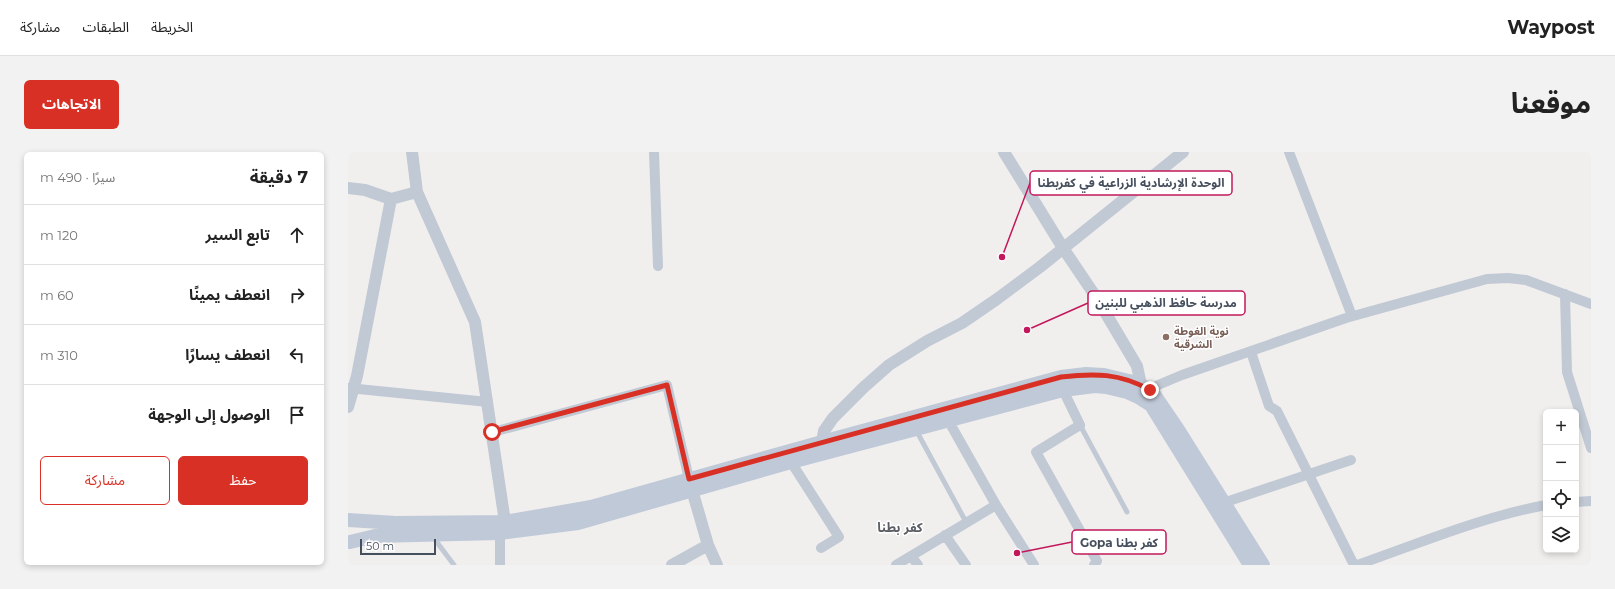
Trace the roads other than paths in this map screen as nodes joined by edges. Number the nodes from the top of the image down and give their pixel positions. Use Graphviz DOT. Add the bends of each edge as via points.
graph roads {
  1 [pos="412,152"];
  2 [pos="654,152"];
  3 [pos="1004,152"];
  4 [pos="1183,152"];
  5 [pos="1290,152"];
  6 [pos="348,188"];
  7 [pos="417,192"];
  8 [pos="391,199"];
  9 [pos="1063,248"];
  10 [pos="658,266"];
  11 [pos="1565,294"];
  12 [pos="1591,304"];
  13 [pos="1352,316"];
  14 [pos="1251,352"];
  15 [pos="1146,388"];
  16 [pos="350,389"];
  17 [pos="1063,390"];
  18 [pos="488,402"];
  19 [pos="348,407"];
  20 [pos="948,420"];
  21 [pos="1080,425"];
  22 [pos="916,429"];
  23 [pos="492,432"];
  24 [pos="822,442"];
  25 [pos="1591,448"];
  26 [pos="1351,460"];
  27 [pos="791,462"];
  28 [pos="1310,474"];
  29 [pos="690,485"];
  30 [pos="1591,501"];
  31 [pos="1579,502"];
  32 [pos="1223,503"];
  33 [pos="996,505"];
  34 [pos="1543,505"];
  35 [pos="1127,512"];
  36 [pos="348,520"];
  37 [pos="966,522"];
  38 [pos="503,527"];
  39 [pos="431,534"];
  40 [pos="945,535"];
  41 [pos="349,540"];
  42 [pos="708,545"];
  43 [pos="821,548"];
  44 [pos="912,556"];
  45 [pos="454,565"];
  46 [pos="500,565"];
  47 [pos="672,565"];
  48 [pos="717,565"];
  49 [pos="896,565"];
  50 [pos="918,565"];
  51 [pos="966,565"];
  52 [pos="1034,565"];
  53 [pos="1094,565"];
  54 [pos="1250,565"];
  55 [pos="1263,565"];
  56 [pos="1356,565"];
  1 -- 7 [label="street"];
  2 -- 10 [label="street"];
  3 -- 9 [label="street"];
  4 -- 9 [label="street"];
  5 -- 13 [label="street"];
  6 -- 8 [label="street" via="365,190"];
  7 -- 8 [label="street"];
  7 -- 18 [label="street" via="475,322"];
  8 -- 16 [label="street"];
  9 -- 15 [label="street" via="1137,366"];
  9 -- 24 [label="street" via="962,323 889,365 833,418 824,431"];
  11 -- 12 [label="street"];
  11 -- 13 [label="street" via="1526,280 1487,280"];
  11 -- 25 [label="street" via="1567,372"];
  13 -- 14 [label="street"];
  14 -- 15 [label="street"];
  14 -- 28 [label="street" via="1269,406 1277,411"];
  15 -- 24 [label="main road" via="1104,374 1061,377"];
  15 -- 32 [label="main road" via="1177,428"];
  16 -- 18 [label="street"];
  16 -- 19 [label="street"];
  17 -- 20 [label="main road"];
  17 -- 21 [label="street"];
  17 -- 54 [label="main road" via="1106,387 1127,392 1151,405"];
  18 -- 23 [label="street"];
  20 -- 22 [label="main road"];
  20 -- 33 [label="street"];
  21 -- 35 [label="lane"];
  21 -- 53 [label="street" via="1036,452 1096,561"];
  22 -- 27 [label="main road"];
  22 -- 37 [label="lane"];
  23 -- 29 [label="street" via="667,385"];
  23 -- 38 [label="street"];
  24 -- 29 [label="main road"];
  26 -- 28 [label="street"];
  27 -- 29 [label="main road"];
  27 -- 43 [label="street" via="839,536"];
  28 -- 32 [label="street"];
  28 -- 56 [label="street"];
  29 -- 38 [label="main road"];
  29 -- 42 [label="street"];
  30 -- 31 [label="street"];
  32 -- 55 [label="main road"];
  33 -- 37 [label="street"];
  33 -- 52 [label="street"];
  34 -- 56 [label="street" via="1474,523"];
  36 -- 38 [label="main road"];
  37 -- 40 [label="street"];
  38 -- 39 [label="main road"];
  38 -- 46 [label="street"];
  39 -- 41 [label="main road" via="375,536"];
  39 -- 45 [label="lane"];
  40 -- 44 [label="street"];
  40 -- 51 [label="street"];
  42 -- 47 [label="street"];
  42 -- 48 [label="street"];
  44 -- 49 [label="street"];
  44 -- 50 [label="street"];
}
